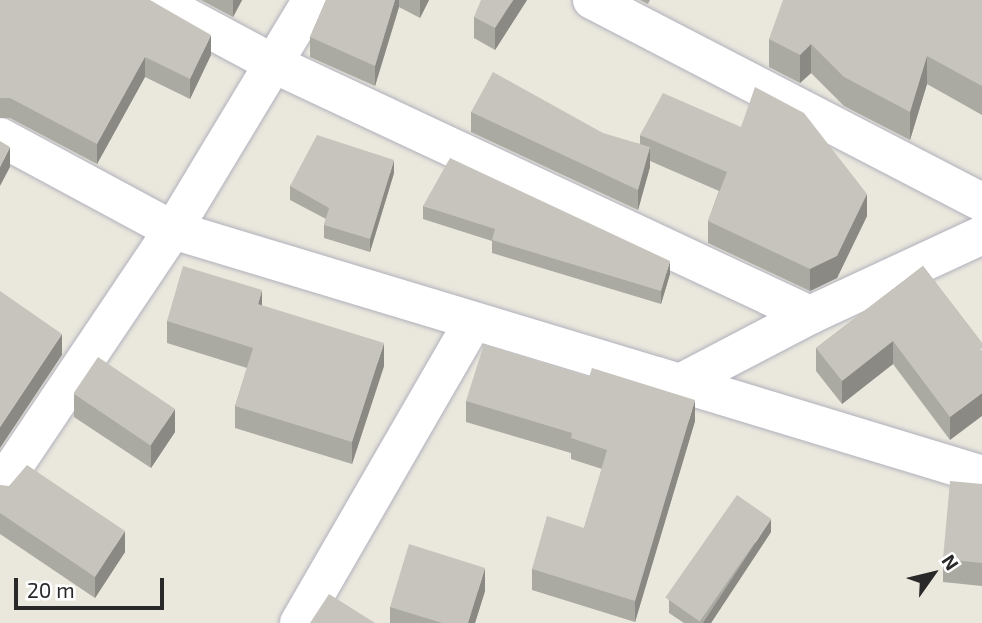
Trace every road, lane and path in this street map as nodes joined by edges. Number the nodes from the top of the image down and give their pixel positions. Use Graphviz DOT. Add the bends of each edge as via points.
graph roads {
  1 [pos="155,0"];
  2 [pos="312,0"];
  3 [pos="592,0"];
  4 [pos="276,65"];
  5 [pos="0,137"];
  6 [pos="982,202"];
  7 [pos="173,230"];
  8 [pos="982,235"];
  9 [pos="810,315"];
  10 [pos="473,322"];
  11 [pos="680,383"];
  12 [pos="982,475"];
  13 [pos="0,487"];
  14 [pos="299,623"];
  1 -- 4 [label="street"];
  2 -- 4 [label="street"];
  3 -- 6 [label="street"];
  4 -- 7 [label="street"];
  4 -- 9 [label="street"];
  5 -- 7 [label="street"];
  7 -- 10 [label="street"];
  7 -- 13 [label="street"];
  8 -- 9 [label="street"];
  9 -- 11 [label="street"];
  10 -- 11 [label="street"];
  10 -- 14 [label="street"];
  11 -- 12 [label="street"];
}
